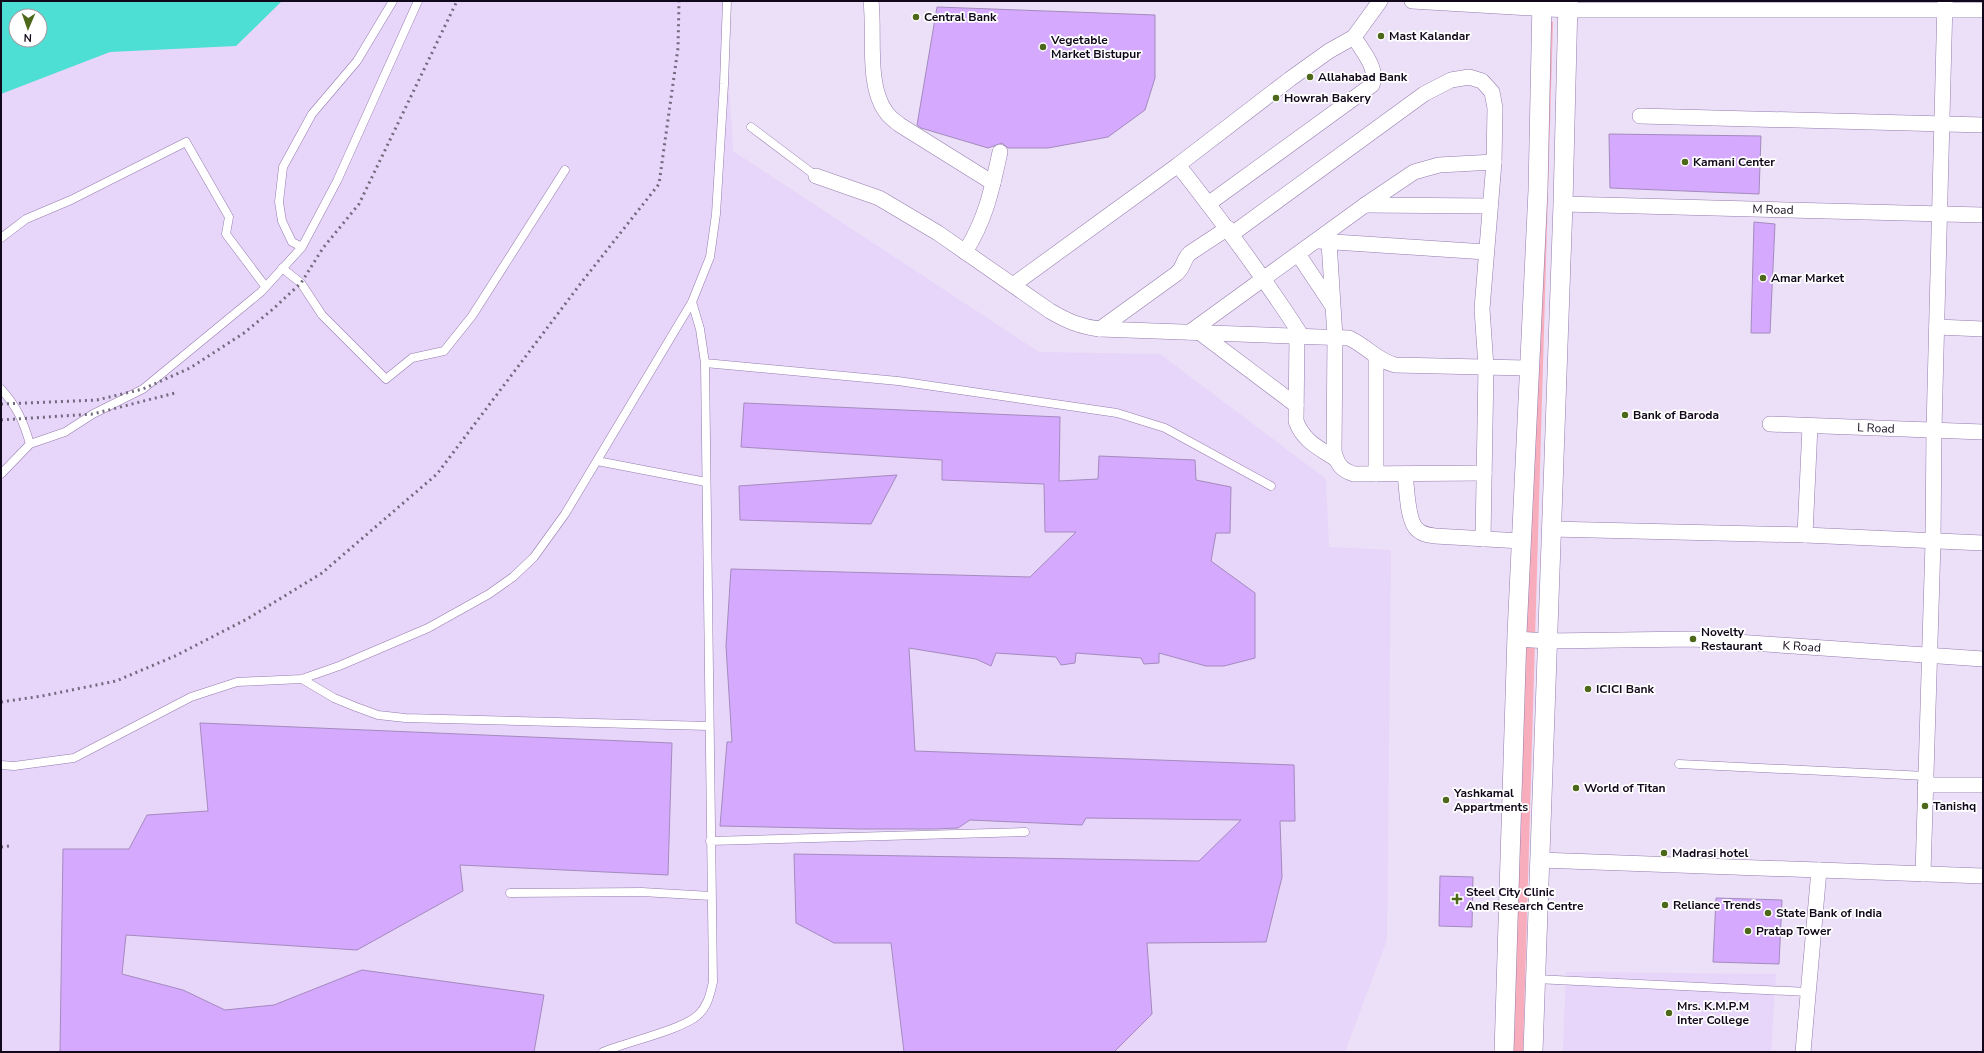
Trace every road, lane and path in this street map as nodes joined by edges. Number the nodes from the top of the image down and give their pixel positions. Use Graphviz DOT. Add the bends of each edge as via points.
graph roads {
  1 [pos="393,1"];
  2 [pos="418,1"];
  3 [pos="727,1"];
  4 [pos="871,1"];
  5 [pos="1380,1"];
  6 [pos="1412,1"];
  7 [pos="1542,5"];
  8 [pos="1568,5"];
  9 [pos="1945,5"];
  10 [pos="1983,10"];
  11 [pos="1354,37"];
  12 [pos="1640,116"];
  13 [pos="1941,124"];
  14 [pos="1983,125"];
  15 [pos="751,127"];
  16 [pos="1000,152"];
  17 [pos="1494,162"];
  18 [pos="1178,166"];
  19 [pos="564,170"];
  20 [pos="816,176"];
  21 [pos="993,183"];
  22 [pos="1208,204"];
  23 [pos="1563,204"];
  24 [pos="1365,205"];
  25 [pos="1490,206"];
  26 [pos="1940,213"];
  27 [pos="1983,215"];
  28 [pos="1230,231"];
  29 [pos="1,238"];
  30 [pos="1322,241"];
  31 [pos="302,247"];
  32 [pos="965,252"];
  33 [pos="1486,252"];
  34 [pos="1298,254"];
  35 [pos="282,268"];
  36 [pos="1265,279"];
  37 [pos="1013,285"];
  38 [pos="265,286"];
  39 [pos="692,302"];
  40 [pos="1332,306"];
  41 [pos="1937,327"];
  42 [pos="1100,329"];
  43 [pos="1983,329"];
  44 [pos="1194,332"];
  45 [pos="1300,335"];
  46 [pos="1335,336"];
  47 [pos="1376,356"];
  48 [pos="705,363"];
  49 [pos="1486,367"];
  50 [pos="1530,368"];
  51 [pos="1,389"];
  52 [pos="1296,404"];
  53 [pos="1770,424"];
  54 [pos="1810,426"];
  55 [pos="1934,429"];
  56 [pos="1983,432"];
  57 [pos="30,444"];
  58 [pos="1336,459"];
  59 [pos="596,461"];
  60 [pos="1484,473"];
  61 [pos="1,474"];
  62 [pos="1376,474"];
  63 [pos="1405,474"];
  64 [pos="706,482"];
  65 [pos="1272,486"];
  66 [pos="1551,529"];
  67 [pos="1805,535"];
  68 [pos="1483,539"];
  69 [pos="1521,541"];
  70 [pos="1933,542"];
  71 [pos="1983,543"];
  72 [pos="1516,638"];
  73 [pos="1548,641"];
  74 [pos="1930,656"];
  75 [pos="1983,659"];
  76 [pos="302,679"];
  77 [pos="709,726"];
  78 [pos="1679,764"];
  79 [pos="1,765"];
  80 [pos="1925,780"];
  81 [pos="1983,785"];
  82 [pos="1025,832"];
  83 [pos="710,842"];
  84 [pos="1540,860"];
  85 [pos="1819,870"];
  86 [pos="1923,874"];
  87 [pos="1983,876"];
  88 [pos="510,893"];
  89 [pos="711,896"];
  90 [pos="1535,979"];
  91 [pos="1808,992"];
  92 [pos="603,1052"];
  93 [pos="1504,1052"];
  94 [pos="1533,1052"];
  95 [pos="1803,1052"];
  1 -- 31 [label="lane" via="357,61 312,114 284,167 279,202 282,221 292,242"];
  2 -- 31 [label="lane" via="337,181"];
  3 -- 39 [label="lane" via="716,214 710,257"];
  4 -- 21 [label="street" via="874,72 878,95 886,113"];
  5 -- 11 [label="street"];
  6 -- 7 [label="street"];
  7 -- 8 [label="street"];
  7 -- 50 [label="street" via="1538,190"];
  8 -- 9 [label="street"];
  8 -- 23 [label="street"];
  9 -- 10 [label="street"];
  9 -- 13 [label="street"];
  11 -- 18 [label="street" via="1329,51 1290,79"];
  11 -- 22 [label="street" via="1373,69 1375,78 1372,85"];
  12 -- 13 [label="street"];
  13 -- 14 [label="street"];
  13 -- 26 [label="street"];
  15 -- 20 [label="lane"];
  16 -- 21 [label="street"];
  17 -- 24 [label="street" via="1439,165 1414,172"];
  17 -- 25 [label="street"];
  17 -- 28 [label="street" via="1495,108 1492,92 1482,81 1469,77 1451,80 1424,94"];
  18 -- 22 [label="street"];
  18 -- 37 [label="street"];
  19 -- 35 [label="lane" via="472,316 444,351 412,358 386,379 322,315 301,283"];
  20 -- 32 [label="street" via="879,198"];
  21 -- 32 [label="street" via="978,232"];
  22 -- 28 [label="street"];
  23 -- 26 [label="street, M Road"];
  23 -- 66 [label="street"];
  24 -- 25 [label="street"];
  24 -- 30 [label="street"];
  25 -- 33 [label="street"];
  26 -- 27 [label="street, M Road"];
  26 -- 41 [label="street"];
  28 -- 36 [label="street"];
  28 -- 42 [label="street" via="1190,253 1181,270"];
  29 -- 38 [label="lane" via="26,219 71,200 186,142 229,217 226,234"];
  30 -- 33 [label="street"];
  30 -- 34 [label="street"];
  30 -- 40 [label="street"];
  31 -- 35 [label="lane"];
  32 -- 37 [label="street"];
  33 -- 49 [label="street" via="1482,309"];
  34 -- 36 [label="street"];
  34 -- 40 [label="street"];
  35 -- 38 [label="lane"];
  36 -- 44 [label="street"];
  36 -- 45 [label="street"];
  37 -- 42 [label="street" via="1066,321 1082,327"];
  38 -- 57 [label="lane" via="143,389 93,414 65,432"];
  39 -- 48 [label="lane" via="700,329"];
  39 -- 59 [label="lane"];
  40 -- 46 [label="street"];
  41 -- 43 [label="street"];
  41 -- 55 [label="street"];
  42 -- 44 [label="street"];
  44 -- 45 [label="street"];
  44 -- 52 [label="street"];
  45 -- 46 [label="street"];
  45 -- 52 [label="street"];
  46 -- 47 [label="street" via="1349,338"];
  46 -- 58 [label="street"];
  47 -- 49 [label="street" via="1395,365"];
  47 -- 62 [label="street"];
  48 -- 64 [label="lane"];
  48 -- 65 [label="lane" via="898,381 1117,413 1165,428"];
  49 -- 50 [label="street"];
  49 -- 60 [label="street"];
  50 -- 69 [label="street"];
  51 -- 57 [label="lane" via="20,415"];
  52 -- 58 [label="street" via="1296,421 1300,431 1307,440"];
  53 -- 54 [label="street, L Road"];
  54 -- 55 [label="street, L Road"];
  54 -- 67 [label="street"];
  55 -- 56 [label="street, L Road"];
  55 -- 70 [label="street"];
  57 -- 61 [label="lane"];
  58 -- 62 [label="street" via="1345,472"];
  59 -- 64 [label="lane"];
  59 -- 76 [label="lane" via="565,514 534,557 513,577 428,628"];
  60 -- 63 [label="street"];
  60 -- 68 [label="street"];
  62 -- 63 [label="street"];
  63 -- 68 [label="street" via="1411,514 1415,527 1422,533"];
  64 -- 77 [label="lane"];
  66 -- 67 [label="street"];
  66 -- 73 [label="street"];
  67 -- 70 [label="street"];
  68 -- 69 [label="street"];
  69 -- 72 [label="street"];
  70 -- 71 [label="street"];
  70 -- 74 [label="street"];
  72 -- 73 [label="street, K Road"];
  72 -- 93 [label="street"];
  73 -- 74 [label="street, K Road" via="1693,639"];
  73 -- 84 [label="street"];
  74 -- 75 [label="street, K Road"];
  74 -- 80 [label="street"];
  76 -- 77 [label="lane" via="334,698 378,715"];
  76 -- 79 [label="lane" via="237,682 191,697 74,758 14,766"];
  77 -- 83 [label="lane"];
  78 -- 80 [label="lane"];
  80 -- 81 [label="street"];
  80 -- 86 [label="street"];
  82 -- 83 [label="lane"];
  83 -- 89 [label="lane"];
  84 -- 85 [label="street"];
  84 -- 90 [label="street"];
  85 -- 86 [label="street"];
  85 -- 91 [label="street"];
  86 -- 87 [label="street"];
  88 -- 89 [label="lane" via="642,892"];
  89 -- 92 [label="lane" via="713,982 709,1000 698,1015 680,1025"];
  90 -- 91 [label="lane"];
  90 -- 94 [label="street"];
  91 -- 95 [label="street"];
}
